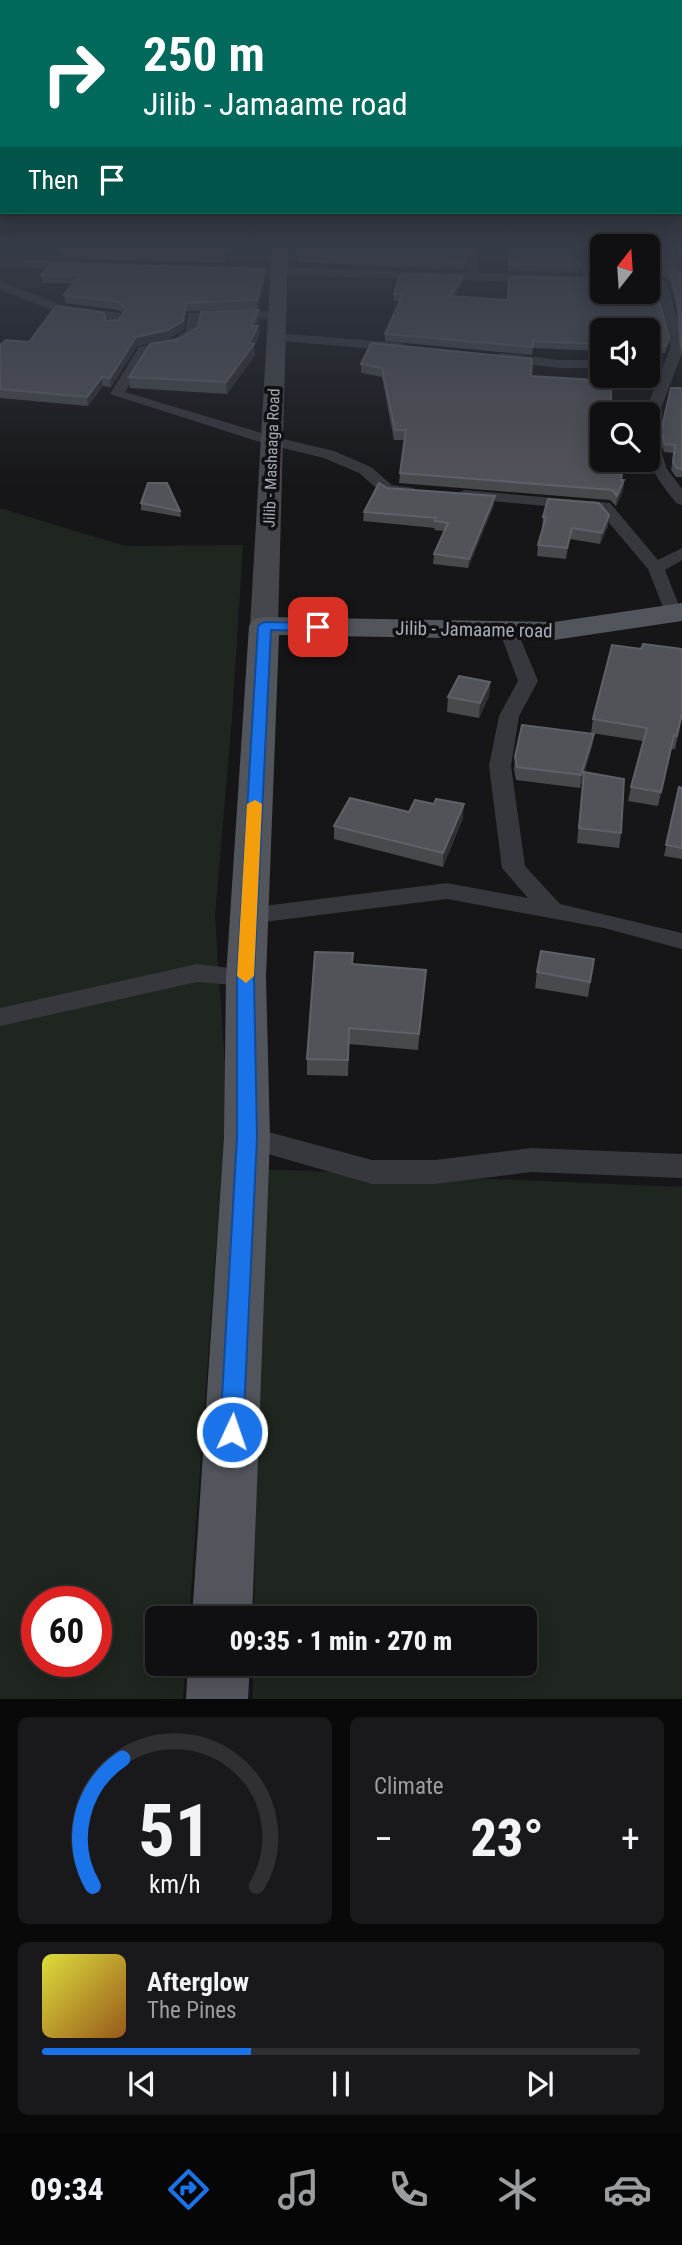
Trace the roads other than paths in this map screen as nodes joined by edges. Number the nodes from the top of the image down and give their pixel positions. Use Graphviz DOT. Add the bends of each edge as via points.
graph roads {
  1 [pos="192,327"];
  2 [pos="276,327"];
  3 [pos="289,327"];
  4 [pos="671,327"];
  5 [pos="411,348"];
  6 [pos="491,356"];
  7 [pos="590,364"];
  8 [pos="670,368"];
  9 [pos="661,387"];
  10 [pos="682,389"];
  11 [pos="656,402"];
  12 [pos="271,441"];
  13 [pos="660,471"];
  14 [pos="427,492"];
  15 [pos="453,494"];
  16 [pos="682,500"];
  17 [pos="682,553"];
  18 [pos="656,568"];
  19 [pos="677,613"];
  20 [pos="264,626"];
  21 [pos="508,630"];
  22 [pos="552,910"];
  23 [pos="248,916"];
  24 [pos="682,941"];
  25 [pos="246,977"];
  26 [pos="0,1017"];
  27 [pos="247,1137"];
  28 [pos="682,1166"];
  29 [pos="223,1606"];
  30 [pos="219,1676"];
  31 [pos="218,1699"];
  1 -- 12 [label="street" via="174,344 144,350 117,394"];
  2 -- 12 [label="main road, Jilib - Mashaaga Road"];
  3 -- 5 [label="street"];
  4 -- 8 [label="street" via="678,346"];
  6 -- 7 [label="street"];
  8 -- 9 [label="street"];
  9 -- 10 [label="street"];
  9 -- 11 [label="street"];
  12 -- 14 [label="street" via="329,454 365,470 387,489"];
  12 -- 20 [label="main road, Jilib - Mashaaga Road"];
  13 -- 16 [label="street"];
  15 -- 18 [label="street" via="604,506"];
  17 -- 18 [label="street"];
  18 -- 19 [label="street"];
  19 -- 21 [label="main road, Jilib - Jamaame road" via="554,631"];
  20 -- 21 [label="main road, Jilib - Jamaame road"];
  20 -- 23 [label="main road"];
  21 -- 22 [label="street" via="528,681 509,716 500,766 506,827 514,868"];
  22 -- 23 [label="street" via="447,891"];
  22 -- 24 [label="street"];
  23 -- 25 [label="main road"];
  25 -- 26 [label="street" via="197,973"];
  25 -- 27 [label="main road"];
  27 -- 28 [label="street" via="372,1172 435,1172 531,1160"];
  27 -- 29 [label="main road"];
  30 -- 31 [label="main road"];
}
